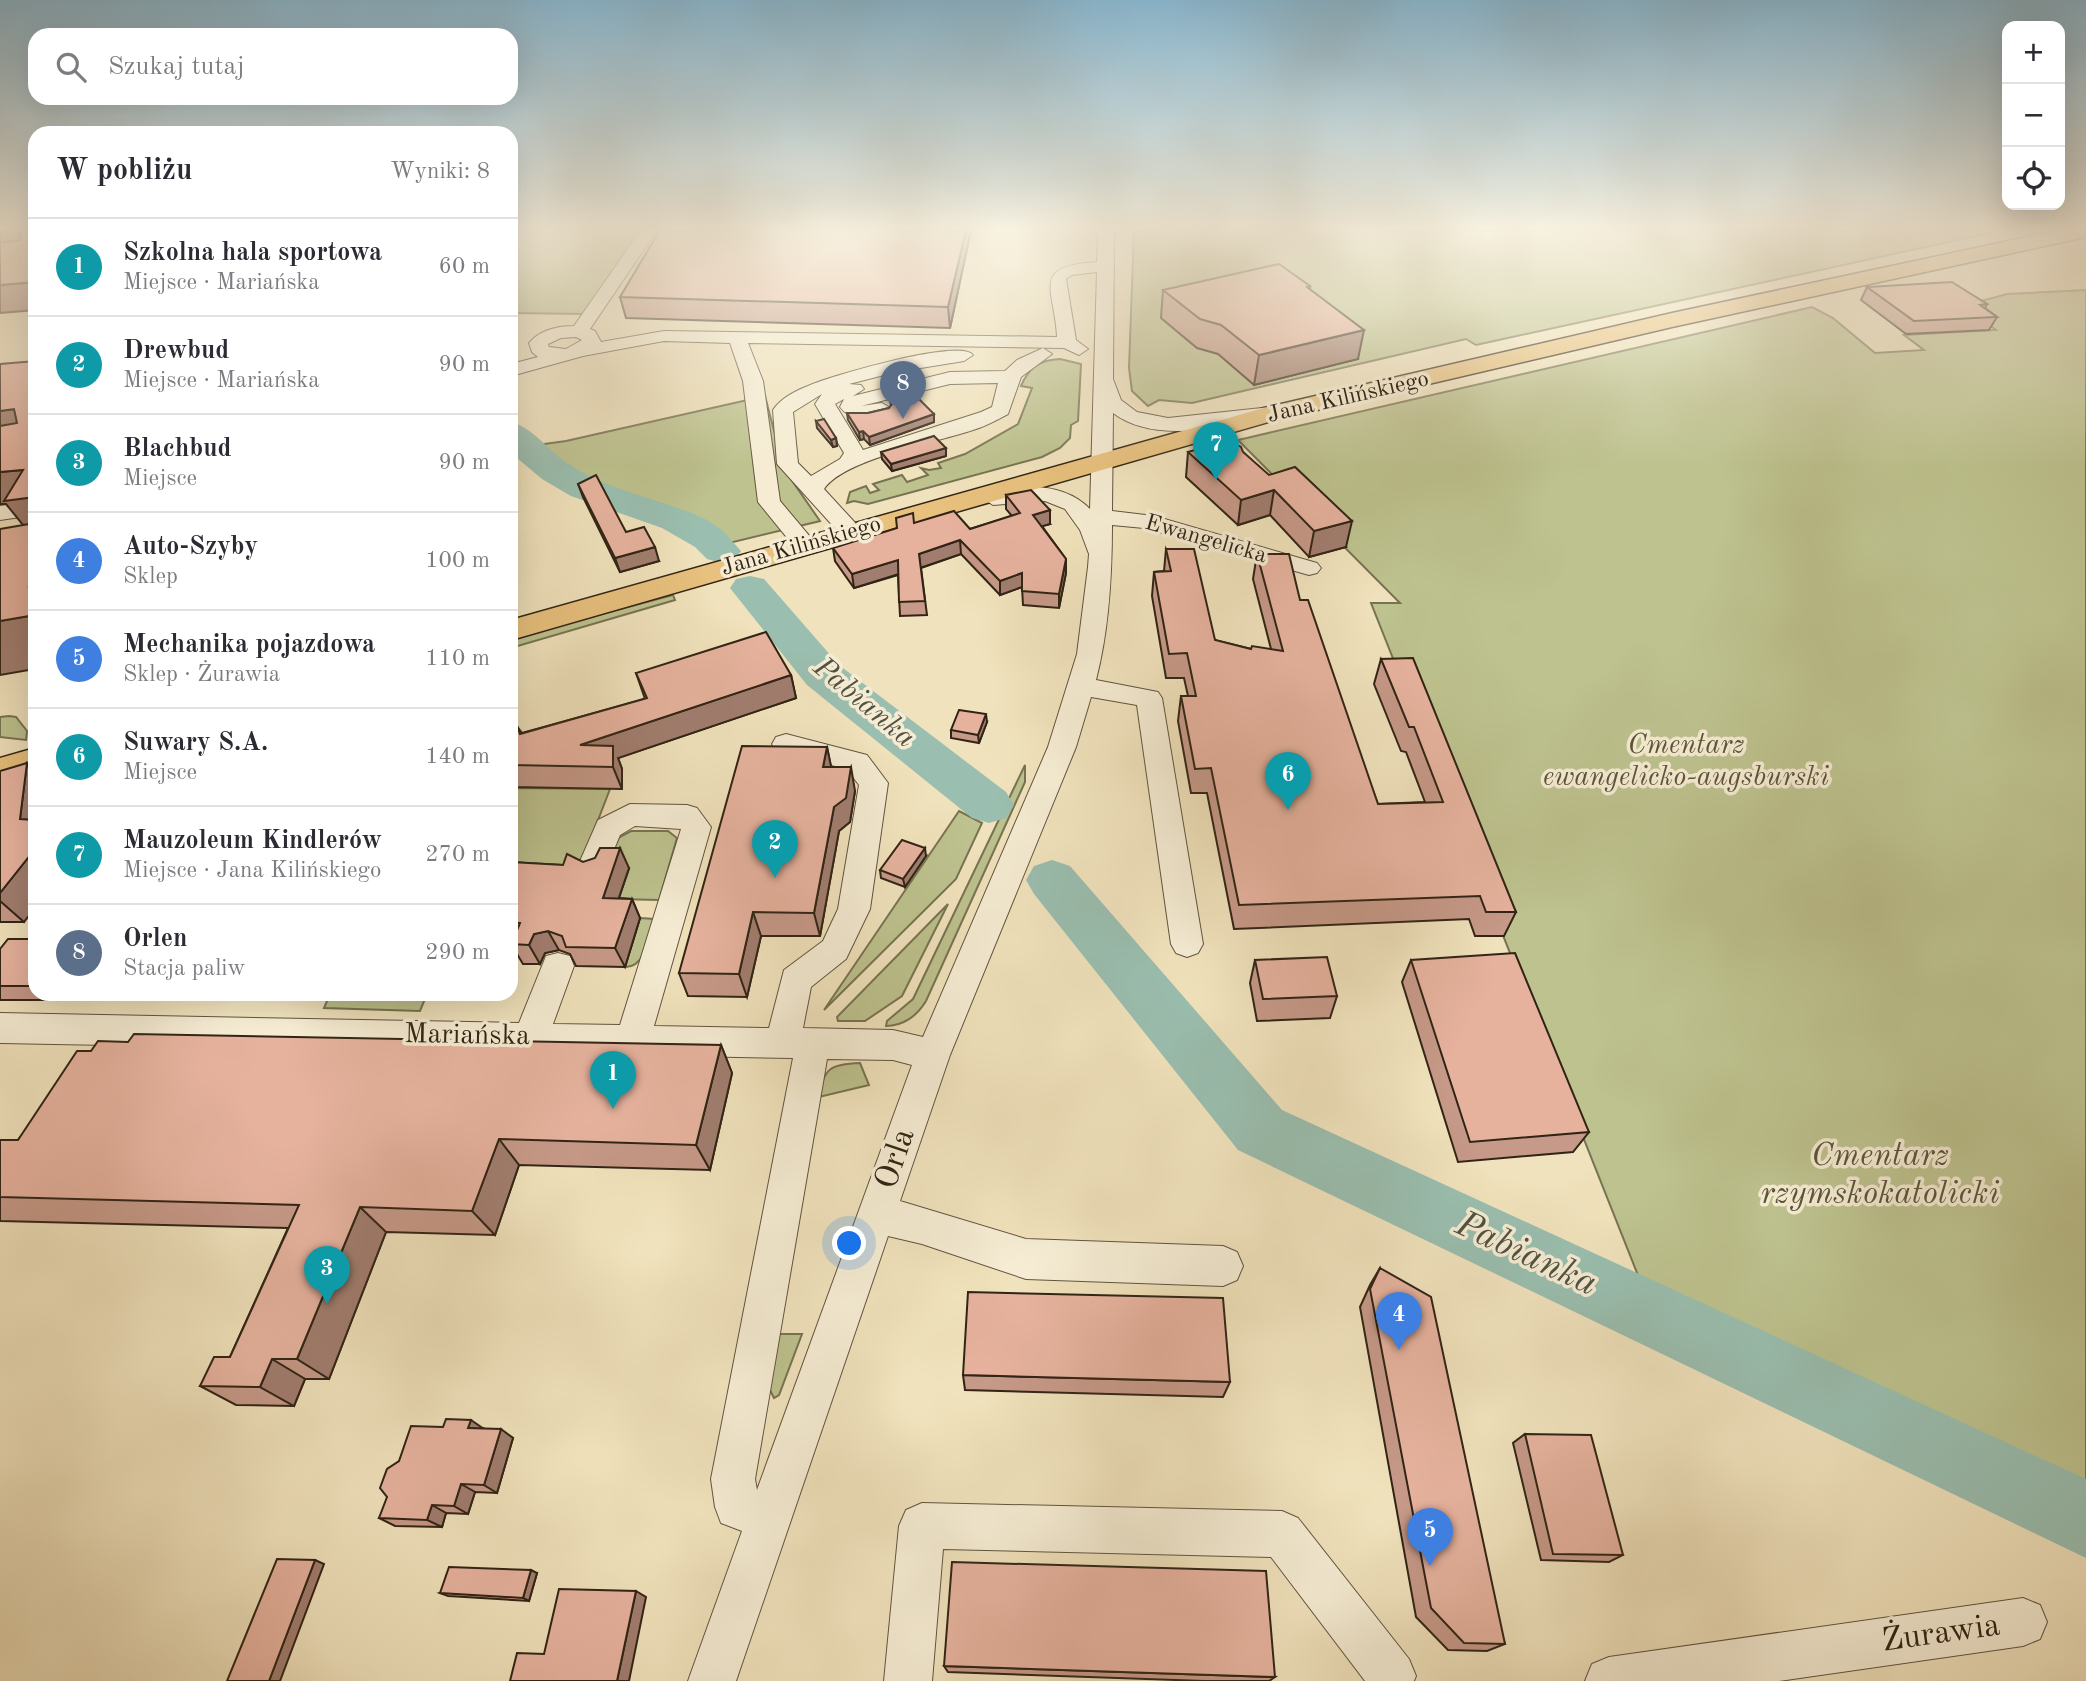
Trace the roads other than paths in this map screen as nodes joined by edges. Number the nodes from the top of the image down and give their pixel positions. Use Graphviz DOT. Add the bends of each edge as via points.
graph roads {
  1 [pos="602,308"];
  2 [pos="1060,308"];
  3 [pos="1105,308"];
  4 [pos="1725,308"];
  5 [pos="543,320"];
  6 [pos="559,332"];
  7 [pos="737,337"];
  8 [pos="580,344"];
  9 [pos="1073,346"];
  10 [pos="1104,349"];
  11 [pos="1002,354"];
  12 [pos="1043,354"];
  13 [pos="518,367"];
  14 [pos="1103,378"];
  15 [pos="824,388"];
  16 [pos="1005,393"];
  17 [pos="915,401"];
  18 [pos="882,409"];
  19 [pos="1273,413"];
  20 [pos="1104,459"];
  21 [pos="841,467"];
  22 [pos="817,493"];
  23 [pos="28,504"];
  24 [pos="0,513"];
  25 [pos="1103,517"];
  26 [pos="864,528"];
  27 [pos="806,545"];
  28 [pos="1100,566"];
  29 [pos="1309,568"];
  30 [pos="518,628"];
  31 [pos="1081,686"];
  32 [pos="28,744"];
  33 [pos="786,744"];
  34 [pos="0,746"];
  35 [pos="28,763"];
  36 [pos="0,771"];
  37 [pos="592,868"];
  38 [pos="1186,944"];
  39 [pos="558,966"];
  40 [pos="0,1028"];
  41 [pos="531,1037"];
  42 [pos="633,1039"];
  43 [pos="798,1043"];
  44 [pos="933,1055"];
  45 [pos="877,1215"];
  46 [pos="1223,1266"];
  47 [pos="769,1516"];
  48 [pos="2023,1622"];
  49 [pos="1392,1676"];
  50 [pos="712,1681"];
  51 [pos="908,1681"];
  52 [pos="1609,1681"];
  1 -- 8 [label="street"];
  2 -- 9 [label="street"];
  3 -- 10 [label="street, Orla"];
  4 -- 19 [label="main road, Jana Kilińskiego"];
  5 -- 6 [label="street"];
  6 -- 8 [label="street"];
  6 -- 8 [label="street" via="543,339 538,348 547,355"];
  7 -- 8 [label="street" via="650,337"];
  7 -- 9 [label="street"];
  7 -- 27 [label="street" via="753,381 769,502"];
  8 -- 13 [label="street"];
  9 -- 10 [label="street"];
  9 -- 12 [label="street"];
  10 -- 14 [label="street, Orla"];
  11 -- 12 [label="street"];
  11 -- 15 [label="street" via="907,363"];
  11 -- 21 [label="street" via="954,361 830,397 827,411 854,453"];
  12 -- 16 [label="street" via="1023,362"];
  14 -- 19 [label="street" via="1116,407 1150,423"];
  14 -- 20 [label="street, Orla"];
  15 -- 21 [label="street" via="816,396 813,412 841,456"];
  15 -- 22 [label="street" via="798,396 783,410 788,464"];
  16 -- 17 [label="street" via="947,393"];
  16 -- 18 [label="street" via="950,377 852,402 850,407 857,414"];
  16 -- 21 [label="street" via="971,425"];
  16 -- 22 [label="street" via="993,425 974,438 842,478"];
  19 -- 20 [label="main road, Jana Kilińskiego"];
  20 -- 25 [label="street, Orla"];
  20 -- 26 [label="main road, Jana Kilińskiego"];
  21 -- 22 [label="street" via="820,478"];
  22 -- 26 [label="street"];
  23 -- 24 [label="street"];
  25 -- 28 [label="street, Orla"];
  25 -- 29 [label="street, Ewangelicka" via="1146,521"];
  26 -- 27 [label="main road, Jana Kilińskiego"];
  26 -- 28 [label="street" via="1009,495 1042,493 1065,498 1079,508 1092,529"];
  27 -- 30 [label="main road, Jana Kilińskiego"];
  28 -- 31 [label="street, Orla" via="1090,654"];
  31 -- 38 [label="street" via="1149,698"];
  31 -- 44 [label="street, Orla" via="1062,747"];
  32 -- 34 [label="main road"];
  33 -- 43 [label="street" via="857,762 874,783 854,909 835,950 796,980"];
  35 -- 36 [label="main road"];
  37 -- 42 [label="street" via="608,828 630,815 687,816 696,827"];
  39 -- 41 [label="street"];
  40 -- 41 [label="street, Mariańska"];
  41 -- 42 [label="street, Mariańska"];
  42 -- 43 [label="street, Mariańska"];
  43 -- 44 [label="street, Mariańska" via="892,1045"];
  43 -- 47 [label="street" via="733,1479 737,1507"];
  44 -- 45 [label="street, Orla"];
  45 -- 46 [label="street" via="1026,1259"];
  45 -- 47 [label="street, Orla"];
  47 -- 50 [label="street, Orla"];
  48 -- 52 [label="street, Żurawia"];
  49 -- 51 [label="street" via="1282,1534 922,1526"];
}
